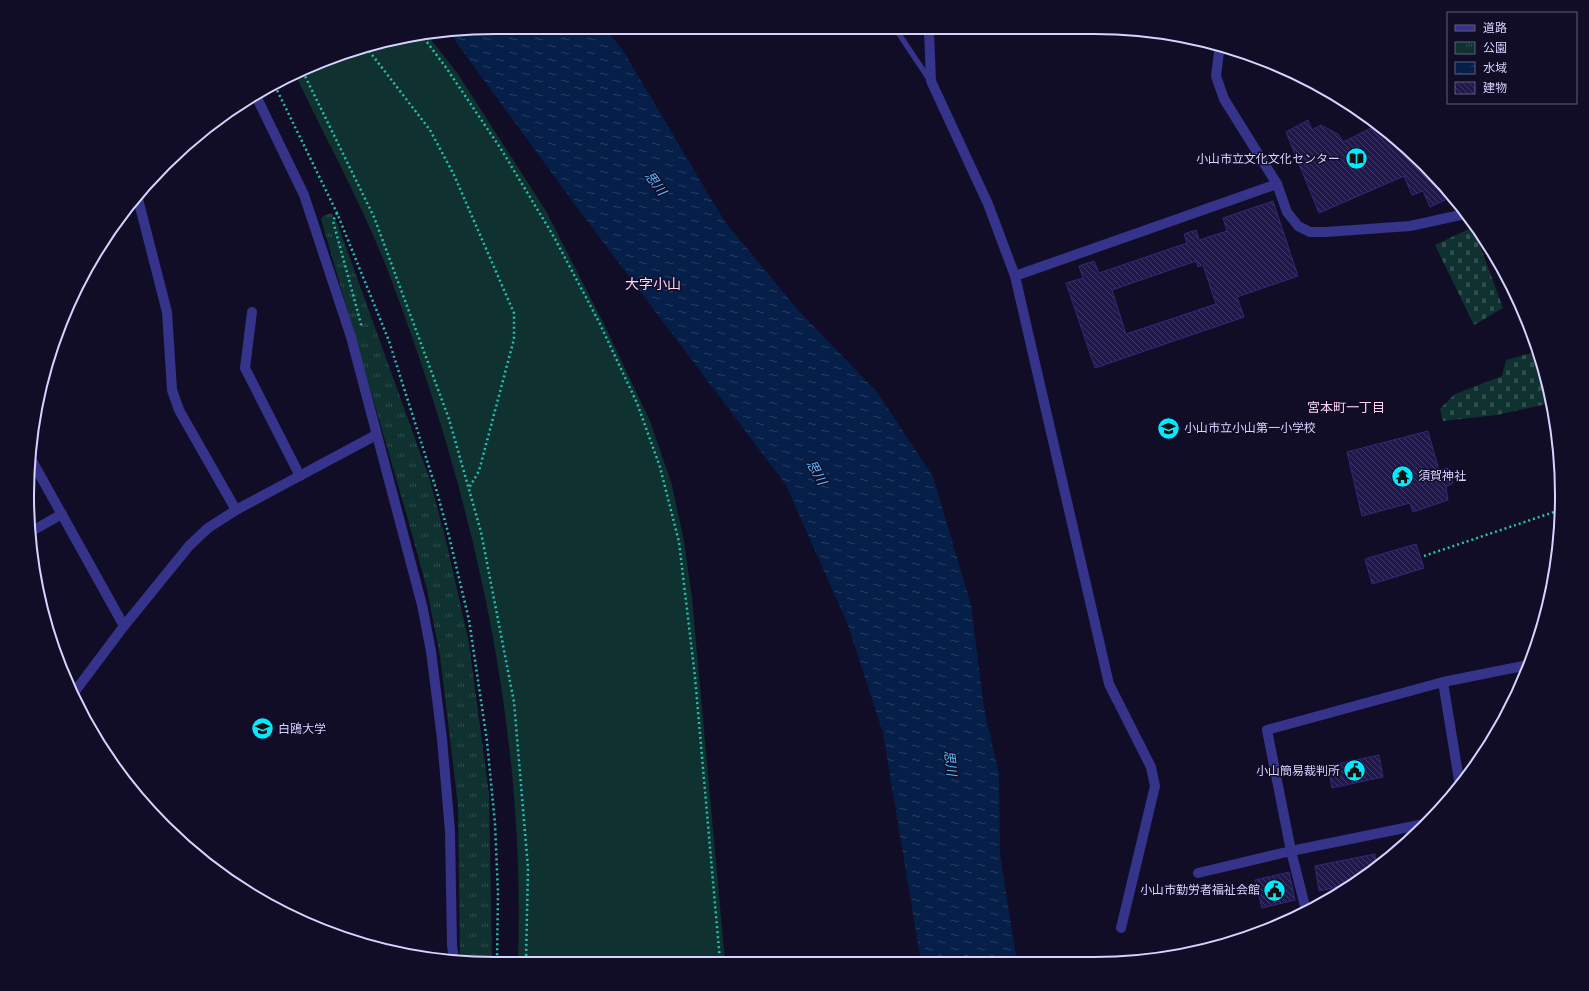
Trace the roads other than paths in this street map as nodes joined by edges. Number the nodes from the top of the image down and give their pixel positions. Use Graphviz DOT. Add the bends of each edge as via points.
graph roads {
  1 [pos="899,34"];
  2 [pos="929,34"];
  3 [pos="1220,52"];
  4 [pos="931,81"];
  5 [pos="258,100"];
  6 [pos="1277,184"];
  7 [pos="140,202"];
  8 [pos="1460,215"];
  9 [pos="1015,276"];
  10 [pos="252,312"];
  11 [pos="376,435"];
  12 [pos="35,466"];
  13 [pos="300,476"];
  14 [pos="236,510"];
  15 [pos="62,514"];
  16 [pos="35,529"];
  17 [pos="124,626"];
  18 [pos="1522,666"];
  19 [pos="1443,682"];
  20 [pos="77,689"];
  21 [pos="1459,778"];
  22 [pos="1416,826"];
  23 [pos="1291,851"];
  24 [pos="1198,873"];
  25 [pos="1305,905"];
  26 [pos="1121,928"];
  27 [pos="454,955"];
  1 -- 4 [label="lane"];
  2 -- 4 [label="street"];
  3 -- 6 [label="street" via="1216,76 1224,99"];
  4 -- 9 [label="street" via="988,204"];
  5 -- 11 [label="street" via="304,196 351,337"];
  6 -- 8 [label="street" via="1287,212 1298,226 1310,232 1410,226"];
  6 -- 9 [label="street"];
  7 -- 14 [label="street" via="167,312 172,390 179,410"];
  9 -- 26 [label="street" via="1109,684 1151,767 1154,786"];
  10 -- 13 [label="street" via="245,368"];
  11 -- 13 [label="street"];
  11 -- 27 [label="street" via="411,559 431,651 450,831"];
  12 -- 15 [label="street"];
  13 -- 14 [label="street"];
  14 -- 17 [label="street" via="208,528 189,546"];
  15 -- 16 [label="street"];
  15 -- 17 [label="street"];
  17 -- 20 [label="street"];
  18 -- 19 [label="street"];
  19 -- 21 [label="street"];
  19 -- 23 [label="street" via="1267,730"];
  22 -- 23 [label="street"];
  23 -- 24 [label="street"];
  23 -- 25 [label="street"];
}
